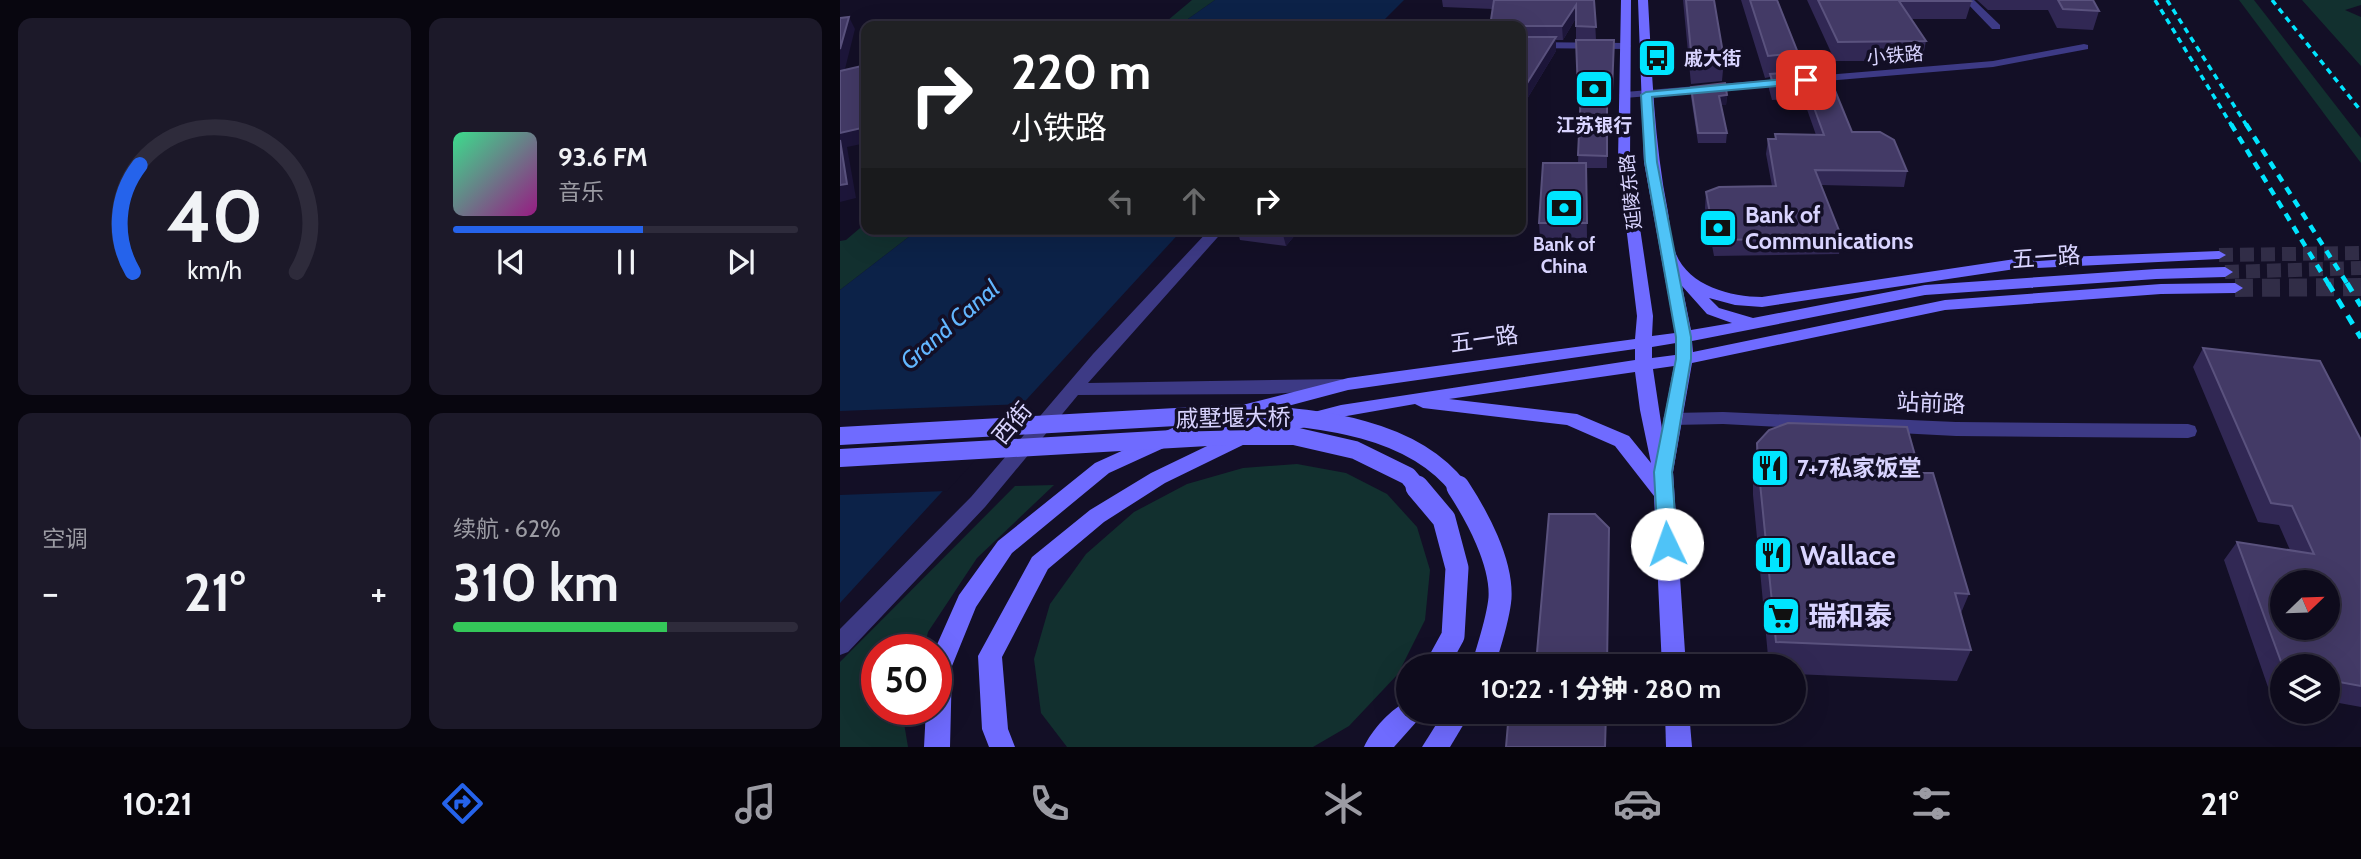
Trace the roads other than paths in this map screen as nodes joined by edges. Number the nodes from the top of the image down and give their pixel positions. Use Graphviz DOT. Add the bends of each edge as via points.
graph roads {
  1 [pos="1626,0"];
  2 [pos="1643,0"];
  3 [pos="1969,0"];
  4 [pos="1996,27"];
  5 [pos="1526,45"];
  6 [pos="1626,46"];
  7 [pos="2084,47"];
  8 [pos="1625,95"];
  9 [pos="1646,95"];
  10 [pos="1213,235"];
  11 [pos="1668,253"];
  12 [pos="2219,255"];
  13 [pos="2225,272"];
  14 [pos="1680,274"];
  15 [pos="2235,288"];
  16 [pos="1754,323"];
  17 [pos="1684,337"];
  18 [pos="1642,341"];
  19 [pos="1684,359"];
  20 [pos="1643,364"];
  21 [pos="1348,384"];
  22 [pos="1073,389"];
  23 [pos="1399,400"];
  24 [pos="1672,419"];
  25 [pos="2188,431"];
  26 [pos="840,436"];
  27 [pos="840,458"];
  28 [pos="1663,472"];
  29 [pos="1665,495"];
  30 [pos="840,645"];
  31 [pos="1443,654"];
  32 [pos="1486,654"];
  33 [pos="1673,654"];
  34 [pos="1398,724"];
  35 [pos="1451,724"];
  36 [pos="1678,724"];
  37 [pos="999,738"];
  38 [pos="937,747"];
  39 [pos="1377,747"];
  40 [pos="1435,747"];
  41 [pos="1679,747"];
  1 -- 6 [label="main road, 延陵东路"];
  2 -- 9 [label="main road, 延陵东路"];
  3 -- 4 [label="street"];
  5 -- 6 [label="street"];
  6 -- 8 [label="main road, 延陵东路"];
  7 -- 9 [label="street, 小铁路" via="1993,64"];
  8 -- 9 [label="street, 小铁路"];
  8 -- 18 [label="main road, 延陵东路" via="1624,160 1645,316"];
  9 -- 11 [label="main road, 延陵东路" via="1651,162"];
  10 -- 22 [label="street, 西街"];
  11 -- 14 [label="main road"];
  11 -- 17 [label="main road, 延陵东路"];
  12 -- 14 [label="main road" via="2015,264 1738,303 1706,292"];
  13 -- 16 [label="main road, 五一路" via="1925,290"];
  14 -- 16 [label="main road" via="1713,311"];
  15 -- 19 [label="main road, 五一路" via="1945,305"];
  16 -- 17 [label="main road, 五一路"];
  17 -- 18 [label="main road, 五一路"];
  17 -- 19 [label="main road, 延陵东路"];
  18 -- 20 [label="main road, 延陵东路"];
  18 -- 21 [label="main road, 五一路"];
  19 -- 20 [label="main road, 五一路"];
  19 -- 24 [label="main road, 延陵东路"];
  20 -- 23 [label="main road, 五一路"];
  20 -- 28 [label="main road, 延陵东路" via="1648,415"];
  21 -- 22 [label="street"];
  21 -- 38 [label="main road, 五一路" via="1206,421 1102,468 1005,547 967,601 940,666"];
  22 -- 30 [label="street, 西街" via="978,502"];
  23 -- 29 [label="main road" via="1570,419 1622,441"];
  23 -- 37 [label="main road, 五一路" via="1241,438 1158,478 1097,516 1040,563 990,656"];
  24 -- 25 [label="street, 站前路"];
  24 -- 28 [label="main road, 延陵东路"];
  26 -- 32 [label="main road, 戚墅堰大桥, bridge" via="1247,413 1300,416 1374,431 1421,453 1462,490 1486,532 1500,594"];
  27 -- 31 [label="main road, 戚墅堰大桥, bridge" via="1225,436 1294,436 1355,450 1408,476 1444,519 1457,568 1452,636"];
  28 -- 29 [label="main road, 延陵东路"];
  29 -- 33 [label="main road, 延陵东路"];
  34 -- 39 [label="main road"];
  35 -- 40 [label="main road"];
  36 -- 41 [label="main road"];
}
